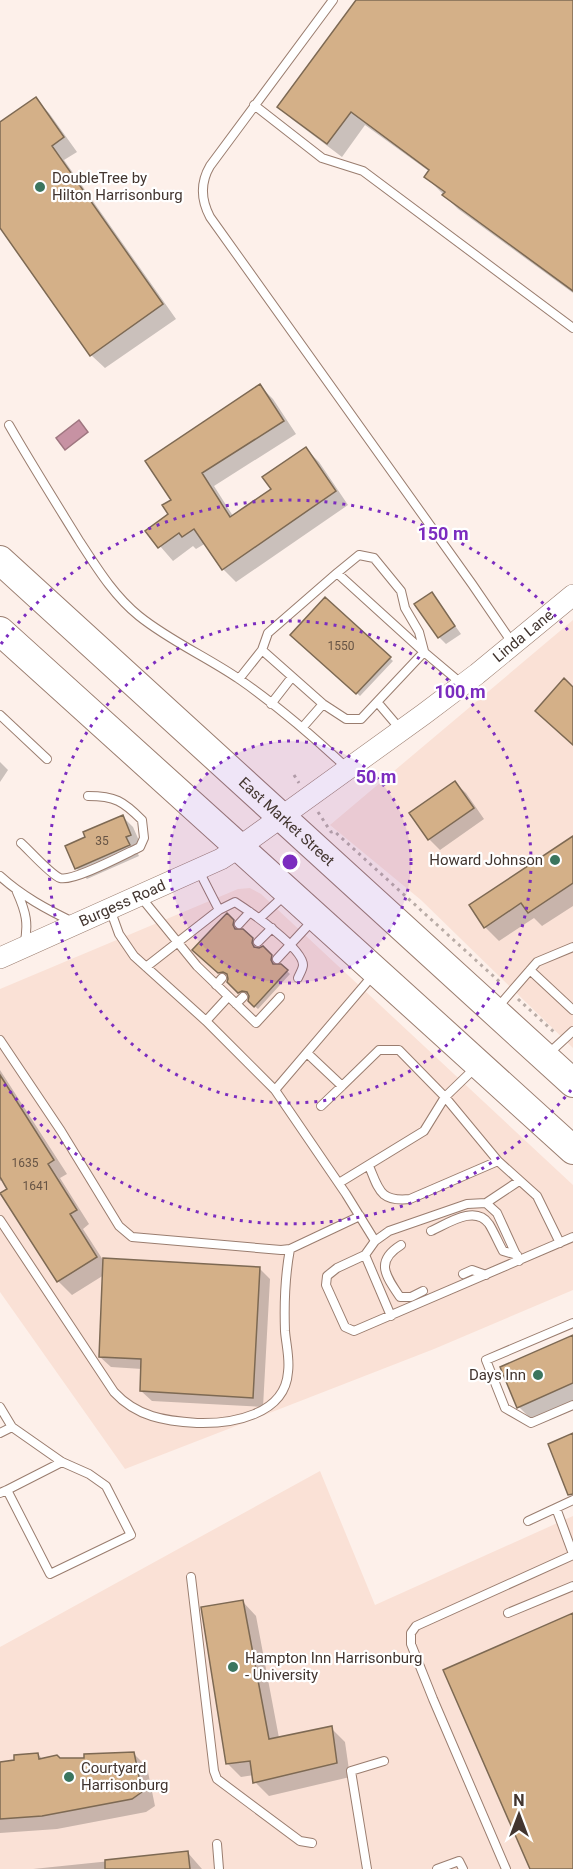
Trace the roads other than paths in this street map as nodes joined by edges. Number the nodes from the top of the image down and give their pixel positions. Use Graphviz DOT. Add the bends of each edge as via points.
graph roads {
  1 [pos="333,0"];
  2 [pos="254,105"];
  3 [pos="573,328"];
  4 [pos="9,425"];
  5 [pos="0,560"];
  6 [pos="337,573"];
  7 [pos="573,595"];
  8 [pos="0,631"];
  9 [pos="513,645"];
  10 [pos="262,650"];
  11 [pos="424,652"];
  12 [pos="292,677"];
  13 [pos="239,679"];
  14 [pos="463,685"];
  15 [pos="378,703"];
  16 [pos="271,704"];
  17 [pos="323,704"];
  18 [pos="0,715"];
  19 [pos="302,728"];
  20 [pos="402,730"];
  21 [pos="47,759"];
  22 [pos="348,770"];
  23 [pos="88,796"];
  24 [pos="281,818"];
  25 [pos="21,843"];
  26 [pos="241,846"];
  27 [pos="198,869"];
  28 [pos="0,876"];
  29 [pos="15,889"];
  30 [pos="290,892"];
  31 [pos="139,895"];
  32 [pos="110,908"];
  33 [pos="219,910"];
  34 [pos="250,912"];
  35 [pos="316,917"];
  36 [pos="260,918"];
  37 [pos="77,923"];
  38 [pos="239,924"];
  39 [pos="272,928"];
  40 [pos="258,942"];
  41 [pos="177,943"];
  42 [pos="290,946"];
  43 [pos="24,947"];
  44 [pos="573,947"];
  45 [pos="0,958"];
  46 [pos="277,959"];
  47 [pos="146,967"];
  48 [pos="530,970"];
  49 [pos="376,972"];
  50 [pos="298,978"];
  51 [pos="228,997"];
  52 [pos="243,997"];
  53 [pos="280,997"];
  54 [pos="236,1005"];
  55 [pos="573,1010"];
  56 [pos="494,1011"];
  57 [pos="206,1021"];
  58 [pos="573,1031"];
  59 [pos="0,1040"];
  60 [pos="549,1044"];
  61 [pos="307,1053"];
  62 [pos="478,1065"];
  63 [pos="573,1083"];
  64 [pos="342,1086"];
  65 [pos="275,1090"];
  66 [pos="445,1097"];
  67 [pos="321,1106"];
  68 [pos="561,1131"];
  69 [pos="573,1150"];
  70 [pos="498,1161"];
  71 [pos="369,1166"];
  72 [pos="519,1181"];
  73 [pos="339,1183"];
  74 [pos="486,1203"];
  75 [pos="360,1216"];
  76 [pos="0,1220"];
  77 [pos="431,1231"];
  78 [pos="573,1237"];
  79 [pos="375,1241"];
  80 [pos="560,1243"];
  81 [pos="401,1245"];
  82 [pos="290,1249"];
  83 [pos="365,1255"];
  84 [pos="518,1258"];
  85 [pos="463,1274"];
  86 [pos="486,1275"];
  87 [pos="423,1292"];
  88 [pos="391,1316"];
  89 [pos="573,1323"];
  90 [pos="573,1405"];
  91 [pos="0,1407"];
  92 [pos="12,1427"];
  93 [pos="0,1433"];
  94 [pos="62,1462"];
  95 [pos="4,1491"];
  96 [pos="573,1500"];
  97 [pos="556,1508"];
  98 [pos="528,1521"];
  99 [pos="573,1555"];
  100 [pos="191,1577"];
  101 [pos="573,1586"];
  102 [pos="508,1613"];
  103 [pos="384,1761"];
  104 [pos="312,1843"];
  105 [pos="217,1844"];
  106 [pos="219,1869"];
  107 [pos="367,1869"];
  108 [pos="437,1869"];
  109 [pos="463,1869"];
  110 [pos="506,1869"];
  1 -- 2 [label="lane"];
  2 -- 3 [label="lane" via="322,158 363,171"];
  2 -- 9 [label="lane" via="206,172 202,194 207,213"];
  4 -- 13 [label="lane" via="87,554 120,597 139,616"];
  5 -- 24 [label="highway, East Market Street"];
  6 -- 10 [label="lane" via="268,633"];
  6 -- 11 [label="lane"];
  6 -- 11 [label="lane" via="358,555 374,558 401,591"];
  7 -- 9 [label="street, Linda Lane"];
  8 -- 26 [label="highway"];
  9 -- 14 [label="street, Linda Lane"];
  10 -- 12 [label="lane"];
  10 -- 13 [label="lane"];
  11 -- 14 [label="lane"];
  11 -- 15 [label="lane"];
  12 -- 16 [label="lane"];
  12 -- 17 [label="lane"];
  13 -- 16 [label="lane"];
  14 -- 20 [label="street, Linda Lane"];
  15 -- 17 [label="lane" via="361,719 346,719"];
  15 -- 20 [label="lane"];
  16 -- 19 [label="lane"];
  17 -- 19 [label="lane"];
  18 -- 21 [label="lane"];
  19 -- 22 [label="lane"];
  20 -- 22 [label="street, Linda Lane"];
  22 -- 24 [label="street, Linda Lane"];
  23 -- 25 [label="lane" via="118,799 142,820 144,838 140,848 74,877 61,878"];
  24 -- 26 [label="street, Linda Lane"];
  24 -- 56 [label="highway, East Market Street"];
  26 -- 27 [label="street, Burgess Road"];
  26 -- 30 [label="highway"];
  27 -- 31 [label="street, Burgess Road"];
  27 -- 33 [label="lane"];
  28 -- 29 [label="lane"];
  29 -- 37 [label="lane" via="43,908"];
  29 -- 43 [label="lane" via="28,921"];
  30 -- 35 [label="highway"];
  30 -- 36 [label="lane"];
  31 -- 32 [label="street, Burgess Road"];
  31 -- 41 [label="lane"];
  32 -- 37 [label="street, Burgess Road"];
  32 -- 47 [label="lane" via="123,941"];
  33 -- 34 [label="lane" via="235,902"];
  33 -- 41 [label="lane"];
  34 -- 36 [label="lane"];
  34 -- 38 [label="lane"];
  35 -- 42 [label="lane"];
  35 -- 49 [label="highway"];
  36 -- 39 [label="lane"];
  37 -- 43 [label="street, Burgess Road"];
  39 -- 40 [label="lane"];
  39 -- 42 [label="lane"];
  41 -- 47 [label="lane"];
  41 -- 51 [label="lane" via="219,981"];
  42 -- 46 [label="lane"];
  42 -- 50 [label="lane" via="303,966"];
  43 -- 45 [label="street, Burgess Road"];
  44 -- 48 [label="lane" via="537,962"];
  47 -- 57 [label="lane"];
  48 -- 55 [label="lane"];
  48 -- 56 [label="lane"];
  49 -- 61 [label="lane"];
  49 -- 62 [label="highway"];
  51 -- 54 [label="lane"];
  51 -- 57 [label="lane"];
  52 -- 54 [label="lane"];
  53 -- 54 [label="lane" via="255,1023"];
  56 -- 60 [label="highway, East Market Street"];
  57 -- 65 [label="lane"];
  58 -- 60 [label="lane"];
  59 -- 82 [label="lane" via="128,1235 138,1239"];
  60 -- 63 [label="highway, East Market Street"];
  61 -- 64 [label="lane"];
  61 -- 65 [label="lane"];
  62 -- 66 [label="lane"];
  62 -- 68 [label="highway"];
  64 -- 66 [label="lane" via="379,1050 399,1050"];
  64 -- 67 [label="lane"];
  65 -- 73 [label="lane"];
  66 -- 70 [label="lane"];
  66 -- 71 [label="lane" via="424,1131"];
  68 -- 69 [label="highway"];
  70 -- 71 [label="lane" via="410,1199 395,1201 381,1192"];
  70 -- 72 [label="lane"];
  71 -- 73 [label="lane"];
  72 -- 74 [label="lane"];
  72 -- 80 [label="lane" via="537,1196"];
  73 -- 75 [label="lane"];
  74 -- 79 [label="lane" via="454,1208 389,1231"];
  74 -- 84 [label="lane" via="497,1213"];
  75 -- 79 [label="lane"];
  75 -- 82 [label="lane"];
  76 -- 82 [label="lane" via="114,1392 140,1412 171,1421 239,1420 266,1409 281,1392 288,1372 284,1297"];
  77 -- 84 [label="lane" via="476,1215 488,1222 502,1251"];
  78 -- 80 [label="lane"];
  79 -- 83 [label="lane"];
  80 -- 84 [label="lane"];
  81 -- 87 [label="lane" via="385,1259 391,1283 400,1297"];
  83 -- 88 [label="lane"];
  83 -- 88 [label="lane" via="337,1268 327,1276 326,1285 345,1327 354,1331"];
  84 -- 86 [label="lane"];
  85 -- 86 [label="lane" via="472,1270"];
  86 -- 88 [label="lane"];
  89 -- 90 [label="lane" via="486,1360 505,1408 531,1423"];
  91 -- 92 [label="lane"];
  92 -- 93 [label="lane"];
  92 -- 94 [label="lane"];
  94 -- 95 [label="lane"];
  94 -- 95 [label="lane" via="106,1486 131,1535 50,1574"];
  96 -- 97 [label="lane"];
  97 -- 98 [label="lane"];
  97 -- 99 [label="lane"];
  99 -- 110 [label="lane" via="416,1626 411,1636 433,1699"];
  100 -- 104 [label="lane" via="217,1779 300,1842"];
  101 -- 102 [label="lane"];
  103 -- 107 [label="lane" via="351,1771"];
  105 -- 106 [label="lane"];
  108 -- 109 [label="lane" via="459,1861"];
}
